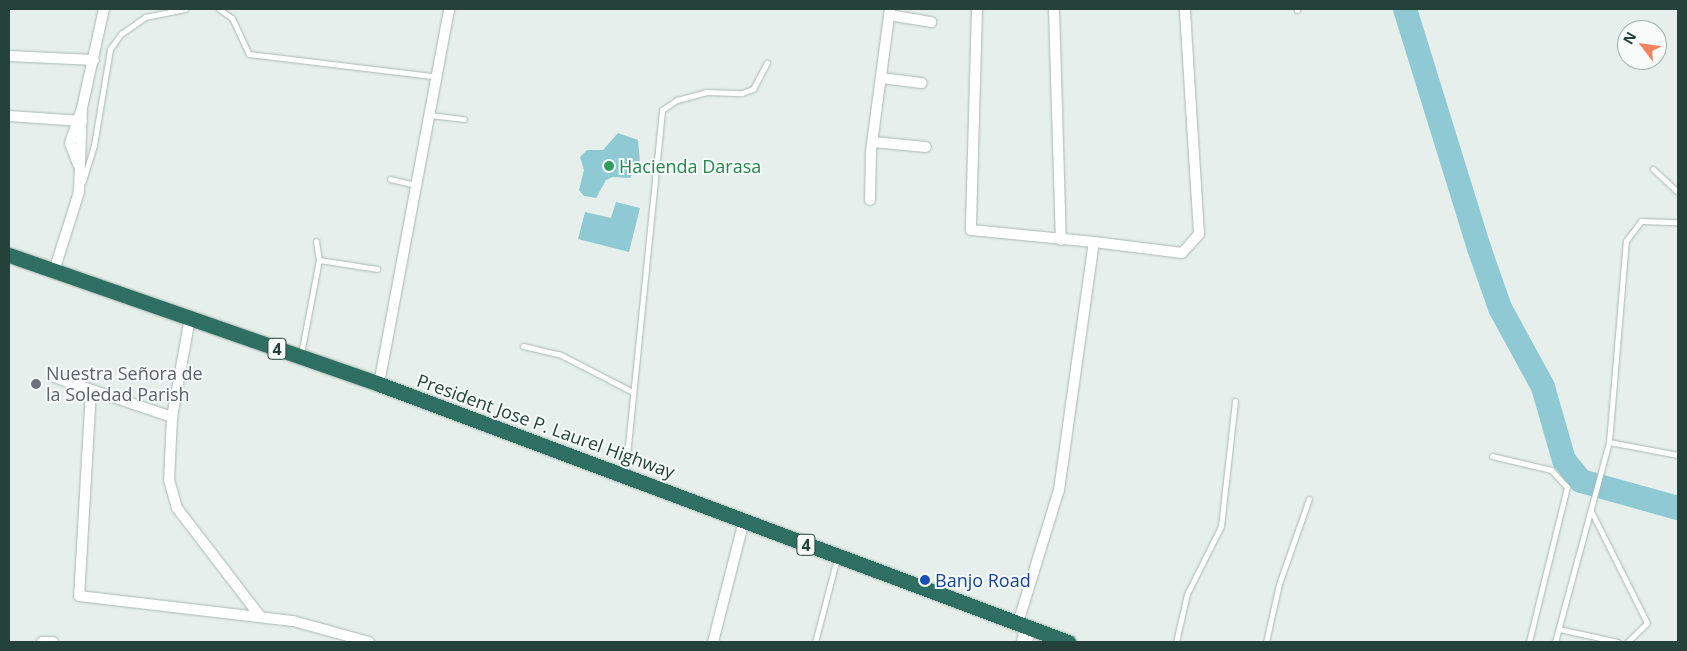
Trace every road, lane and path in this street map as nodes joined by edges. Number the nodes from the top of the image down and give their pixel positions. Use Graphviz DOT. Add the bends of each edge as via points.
graph roads {
  1 [pos="104,9"];
  2 [pos="185,9"];
  3 [pos="219,9"];
  4 [pos="449,9"];
  5 [pos="977,9"];
  6 [pos="1054,9"];
  7 [pos="1185,9"];
  8 [pos="890,12"];
  9 [pos="931,22"];
  10 [pos="9,56"];
  11 [pos="94,60"];
  12 [pos="767,63"];
  13 [pos="438,78"];
  14 [pos="881,78"];
  15 [pos="922,83"];
  16 [pos="430,115"];
  17 [pos="9,116"];
  18 [pos="464,119"];
  19 [pos="80,121"];
  20 [pos="872,142"];
  21 [pos="926,147"];
  22 [pos="1653,169"];
  23 [pos="390,179"];
  24 [pos="416,185"];
  25 [pos="79,192"];
  26 [pos="1678,192"];
  27 [pos="870,200"];
  28 [pos="1678,222"];
  29 [pos="1061,240"];
  30 [pos="316,241"];
  31 [pos="1094,242"];
  32 [pos="9,255"];
  33 [pos="319,260"];
  34 [pos="377,269"];
  35 [pos="54,271"];
  36 [pos="190,318"];
  37 [pos="523,346"];
  38 [pos="300,357"];
  39 [pos="54,377"];
  40 [pos="379,384"];
  41 [pos="90,390"];
  42 [pos="633,392"];
  43 [pos="1235,401"];
  44 [pos="172,417"];
  45 [pos="1608,442"];
  46 [pos="1678,455"];
  47 [pos="1492,456"];
  48 [pos="625,475"];
  49 [pos="1309,499"];
  50 [pos="1591,511"];
  51 [pos="744,520"];
  52 [pos="837,557"];
  53 [pos="260,616"];
  54 [pos="1023,625"];
  55 [pos="1559,629"];
  56 [pos="42,642"];
  57 [pos="53,642"];
  58 [pos="369,642"];
  59 [pos="713,642"];
  60 [pos="815,642"];
  61 [pos="1024,642"];
  62 [pos="1068,642"];
  63 [pos="1176,642"];
  64 [pos="1266,642"];
  65 [pos="1529,642"];
  66 [pos="1555,642"];
  67 [pos="1618,642"];
  68 [pos="1627,642"];
  1 -- 11 [label="street"];
  2 -- 25 [label="lane" via="145,17 121,34 110,49 94,145"];
  3 -- 13 [label="lane" via="232,18 249,54"];
  4 -- 13 [label="street"];
  5 -- 29 [label="street" via="971,230"];
  6 -- 29 [label="street"];
  7 -- 31 [label="street" via="1199,234 1182,254"];
  8 -- 9 [label="street"];
  8 -- 14 [label="street"];
  10 -- 11 [label="street"];
  11 -- 19 [label="street"];
  12 -- 42 [label="lane" via="753,89 742,93 706,92 677,100 662,110"];
  13 -- 16 [label="street"];
  14 -- 15 [label="street"];
  14 -- 20 [label="street"];
  16 -- 18 [label="lane"];
  16 -- 24 [label="street"];
  17 -- 19 [label="street"];
  19 -- 25 [label="street"];
  20 -- 21 [label="street"];
  20 -- 27 [label="street"];
  22 -- 26 [label="lane"];
  23 -- 24 [label="lane"];
  24 -- 40 [label="street"];
  25 -- 35 [label="street"];
  28 -- 45 [label="lane" via="1640,221 1626,241"];
  29 -- 31 [label="street"];
  30 -- 33 [label="lane"];
  31 -- 54 [label="street" via="1059,490"];
  32 -- 35 [label="highway, President Jose P. Laurel Highway / 4"];
  33 -- 34 [label="lane"];
  33 -- 38 [label="lane"];
  35 -- 36 [label="highway, President Jose P. Laurel Highway / 4"];
  36 -- 38 [label="highway, President Jose P. Laurel Highway / 4"];
  36 -- 44 [label="street"];
  37 -- 42 [label="lane" via="559,354"];
  38 -- 40 [label="highway, President Jose P. Laurel Highway / 4"];
  39 -- 41 [label="street"];
  40 -- 48 [label="highway, President Jose P. Laurel Highway / 4"];
  41 -- 44 [label="street"];
  41 -- 53 [label="street" via="79,596"];
  42 -- 48 [label="lane"];
  43 -- 63 [label="lane" via="1221,526 1187,594"];
  44 -- 53 [label="street" via="169,480 177,508"];
  45 -- 46 [label="lane"];
  45 -- 50 [label="lane"];
  47 -- 65 [label="lane" via="1551,470 1567,486"];
  48 -- 51 [label="highway, President Jose P. Laurel Highway / 4"];
  49 -- 64 [label="lane" via="1279,584"];
  50 -- 55 [label="lane"];
  50 -- 68 [label="lane" via="1648,623"];
  51 -- 52 [label="highway, President Jose P. Laurel Highway / 4"];
  51 -- 59 [label="street"];
  52 -- 54 [label="highway, President Jose P. Laurel Highway / 4"];
  52 -- 60 [label="lane"];
  53 -- 58 [label="street"];
  54 -- 61 [label="street"];
  54 -- 62 [label="highway, President Jose P. Laurel Highway / 4"];
  55 -- 66 [label="lane"];
  55 -- 67 [label="lane"];
  56 -- 57 [label="street"];
}
